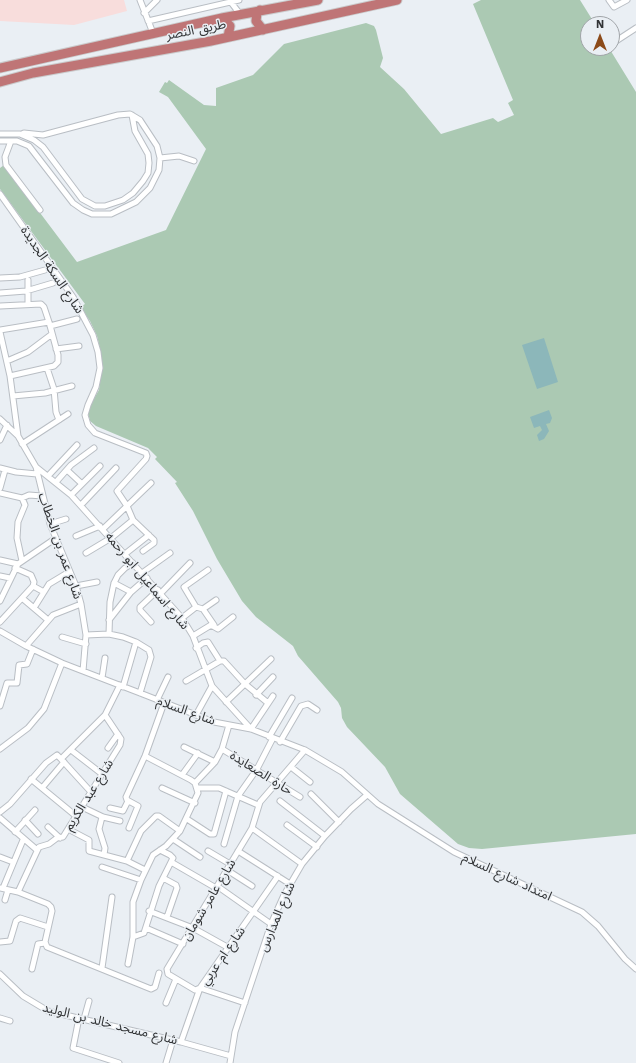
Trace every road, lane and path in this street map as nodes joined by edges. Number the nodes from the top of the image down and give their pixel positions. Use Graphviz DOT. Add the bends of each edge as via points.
graph roads {
  1 [pos="140,0"];
  2 [pos="157,0"];
  3 [pos="239,0"];
  4 [pos="318,0"];
  5 [pos="397,0"];
  6 [pos="609,0"];
  7 [pos="627,0"];
  8 [pos="230,1"];
  9 [pos="260,10"];
  10 [pos="144,13"];
  11 [pos="240,14"];
  12 [pos="222,18"];
  13 [pos="148,21"];
  14 [pos="634,29"];
  15 [pos="263,30"];
  16 [pos="153,33"];
  17 [pos="636,36"];
  18 [pos="228,37"];
  19 [pos="620,37"];
  20 [pos="0,68"];
  21 [pos="0,82"];
  22 [pos="132,115"];
  23 [pos="3,134"];
  24 [pos="22,134"];
  25 [pos="3,141"];
  26 [pos="12,141"];
  27 [pos="39,143"];
  28 [pos="31,148"];
  29 [pos="160,158"];
  30 [pos="194,161"];
  31 [pos="140,185"];
  32 [pos="148,191"];
  33 [pos="0,194"];
  34 [pos="88,203"];
  35 [pos="40,210"];
  36 [pos="83,210"];
  37 [pos="45,270"];
  38 [pos="0,278"];
  39 [pos="28,280"];
  40 [pos="53,283"];
  41 [pos="28,291"];
  42 [pos="0,292"];
  43 [pos="28,304"];
  44 [pos="0,306"];
  45 [pos="77,319"];
  46 [pos="50,324"];
  47 [pos="0,331"];
  48 [pos="52,334"];
  49 [pos="1,341"];
  50 [pos="79,346"];
  51 [pos="56,348"];
  52 [pos="7,360"];
  53 [pos="47,368"];
  54 [pos="10,376"];
  55 [pos="72,386"];
  56 [pos="54,389"];
  57 [pos="13,396"];
  58 [pos="68,414"];
  59 [pos="0,419"];
  60 [pos="59,420"];
  61 [pos="7,425"];
  62 [pos="18,436"];
  63 [pos="0,440"];
  64 [pos="22,444"];
  65 [pos="77,445"];
  66 [pos="94,448"];
  67 [pos="100,466"];
  68 [pos="36,467"];
  69 [pos="116,468"];
  70 [pos="2,469"];
  71 [pos="67,470"];
  72 [pos="37,474"];
  73 [pos="48,476"];
  74 [pos="56,482"];
  75 [pos="151,482"];
  76 [pos="82,484"];
  77 [pos="0,488"];
  78 [pos="0,493"];
  79 [pos="71,495"];
  80 [pos="42,496"];
  81 [pos="22,498"];
  82 [pos="81,505"];
  83 [pos="127,506"];
  84 [pos="66,519"];
  85 [pos="133,520"];
  86 [pos="50,524"];
  87 [pos="102,528"];
  88 [pos="149,535"];
  89 [pos="76,536"];
  90 [pos="56,538"];
  91 [pos="111,538"];
  92 [pos="143,551"];
  93 [pos="86,553"];
  94 [pos="170,553"];
  95 [pos="125,554"];
  96 [pos="0,560"];
  97 [pos="133,563"];
  98 [pos="190,563"];
  99 [pos="18,564"];
  100 [pos="208,570"];
  101 [pos="69,572"];
  102 [pos="142,573"];
  103 [pos="0,576"];
  104 [pos="10,578"];
  105 [pos="147,578"];
  106 [pos="97,582"];
  107 [pos="114,583"];
  108 [pos="33,586"];
  109 [pos="76,586"];
  110 [pos="159,591"];
  111 [pos="44,592"];
  112 [pos="131,592"];
  113 [pos="22,598"];
  114 [pos="216,600"];
  115 [pos="0,601"];
  116 [pos="81,604"];
  117 [pos="196,607"];
  118 [pos="34,608"];
  119 [pos="203,609"];
  120 [pos="233,617"];
  121 [pos="182,618"];
  122 [pos="48,620"];
  123 [pos="109,620"];
  124 [pos="0,622"];
  125 [pos="151,622"];
  126 [pos="214,625"];
  127 [pos="0,631"];
  128 [pos="109,634"];
  129 [pos="86,635"];
  130 [pos="193,636"];
  131 [pos="62,637"];
  132 [pos="136,642"];
  133 [pos="86,644"];
  134 [pos="26,646"];
  135 [pos="196,648"];
  136 [pos="33,649"];
  137 [pos="105,658"];
  138 [pos="271,659"];
  139 [pos="220,661"];
  140 [pos="62,663"];
  141 [pos="204,669"];
  142 [pos="83,671"];
  143 [pos="168,677"];
  144 [pos="273,677"];
  145 [pos="102,678"];
  146 [pos="186,681"];
  147 [pos="245,684"];
  148 [pos="122,686"];
  149 [pos="212,686"];
  150 [pos="140,693"];
  151 [pos="256,695"];
  152 [pos="273,696"];
  153 [pos="292,698"];
  154 [pos="156,700"];
  155 [pos="226,702"];
  156 [pos="164,703"];
  157 [pos="268,704"];
  158 [pos="0,706"];
  159 [pos="317,710"];
  160 [pos="105,715"];
  161 [pos="196,715"];
  162 [pos="229,726"];
  163 [pos="251,729"];
  164 [pos="118,734"];
  165 [pos="271,737"];
  166 [pos="280,742"];
  167 [pos="184,747"];
  168 [pos="108,748"];
  169 [pos="0,749"];
  170 [pos="222,749"];
  171 [pos="71,750"];
  172 [pos="305,750"];
  173 [pos="198,754"];
  174 [pos="145,756"];
  175 [pos="63,761"];
  176 [pos="215,762"];
  177 [pos="291,767"];
  178 [pos="256,769"];
  179 [pos="102,774"];
  180 [pos="182,775"];
  181 [pos="31,778"];
  182 [pos="278,782"];
  183 [pos="310,782"];
  184 [pos="196,786"];
  185 [pos="42,788"];
  186 [pos="162,788"];
  187 [pos="226,791"];
  188 [pos="91,792"];
  189 [pos="311,794"];
  190 [pos="367,795"];
  191 [pos="238,796"];
  192 [pos="300,797"];
  193 [pos="128,801"];
  194 [pos="280,801"];
  195 [pos="195,803"];
  196 [pos="258,805"];
  197 [pos="82,807"];
  198 [pos="110,808"];
  199 [pos="35,810"];
  200 [pos="0,812"];
  201 [pos="76,816"];
  202 [pos="102,817"];
  203 [pos="187,819"];
  204 [pos="25,820"];
  205 [pos="120,821"];
  206 [pos="1,822"];
  207 [pos="339,822"];
  208 [pos="287,825"];
  209 [pos="48,827"];
  210 [pos="129,828"];
  211 [pos="252,828"];
  212 [pos="68,829"];
  213 [pos="180,831"];
  214 [pos="15,832"];
  215 [pos="38,834"];
  216 [pos="325,836"];
  217 [pos="60,838"];
  218 [pos="173,839"];
  219 [pos="23,840"];
  220 [pos="224,844"];
  221 [pos="317,847"];
  222 [pos="37,850"];
  223 [pos="160,850"];
  224 [pos="208,851"];
  225 [pos="238,851"];
  226 [pos="104,854"];
  227 [pos="0,857"];
  228 [pos="200,857"];
  229 [pos="127,861"];
  230 [pos="14,862"];
  231 [pos="171,862"];
  232 [pos="230,864"];
  233 [pos="302,864"];
  234 [pos="102,867"];
  235 [pos="145,870"];
  236 [pos="227,870"];
  237 [pos="278,876"];
  238 [pos="163,878"];
  239 [pos="141,880"];
  240 [pos="290,884"];
  241 [pos="252,886"];
  242 [pos="217,887"];
  243 [pos="4,889"];
  244 [pos="18,892"];
  245 [pos="112,897"];
  246 [pos="5,900"];
  247 [pos="149,911"];
  248 [pos="253,911"];
  249 [pos="167,917"];
  250 [pos="271,924"];
  251 [pos="48,927"];
  252 [pos="146,928"];
  253 [pos="193,928"];
  254 [pos="133,937"];
  255 [pos="0,942"];
  256 [pos="45,943"];
  257 [pos="183,944"];
  258 [pos="228,948"];
  259 [pos="128,964"];
  260 [pos="102,968"];
  261 [pos="32,969"];
  262 [pos="636,969"];
  263 [pos="159,973"];
  264 [pos="0,974"];
  265 [pos="176,979"];
  266 [pos="200,988"];
  267 [pos="89,1001"];
  268 [pos="166,1003"];
  269 [pos="244,1003"];
  270 [pos="0,1018"];
  271 [pos="82,1019"];
  272 [pos="10,1021"];
  273 [pos="174,1040"];
  274 [pos="181,1042"];
  275 [pos="231,1056"];
  276 [pos="119,1063"];
  277 [pos="166,1063"];
  278 [pos="230,1063"];
  1 -- 10 [label="street"];
  2 -- 10 [label="street"];
  3 -- 8 [label="street"];
  4 -- 9 [label="highway, طريق النصر"];
  5 -- 15 [label="highway, طريق النصر"];
  6 -- 7 [label="street" via="614,7"];
  8 -- 11 [label="street"];
  8 -- 13 [label="street"];
  9 -- 11 [label="highway, طريق النصر"];
  9 -- 15 [label="highway" via="256,21"];
  10 -- 13 [label="street"];
  11 -- 12 [label="highway, طريق النصر"];
  12 -- 16 [label="highway, طريق النصر"];
  12 -- 18 [label="highway" via="230,26"];
  13 -- 16 [label="street"];
  14 -- 17 [label="street"];
  14 -- 19 [label="street"];
  15 -- 18 [label="highway, طريق النصر"];
  16 -- 20 [label="highway, طريق النصر"];
  18 -- 21 [label="highway, طريق النصر" via="33,73"];
  22 -- 24 [label="street" via="121,114 43,135"];
  22 -- 29 [label="street" via="142,123 157,146"];
  22 -- 31 [label="street" via="135,131 147,149 149,158 148,173"];
  23 -- 24 [label="street"];
  23 -- 25 [label="street"];
  24 -- 27 [label="street"];
  25 -- 26 [label="street"];
  26 -- 28 [label="street" via="24,143"];
  26 -- 35 [label="street" via="5,157 6,165"];
  27 -- 28 [label="street"];
  27 -- 34 [label="street" via="79,196"];
  28 -- 36 [label="street" via="70,199"];
  29 -- 30 [label="street" via="179,156"];
  29 -- 32 [label="street" via="159,170"];
  31 -- 32 [label="street"];
  31 -- 34 [label="street" via="127,198 110,205 100,207"];
  32 -- 36 [label="street" via="136,202 111,214 99,215"];
  33 -- 83 [label="street, شارع السكة الجديدة" via="73,297 93,336 100,368 85,415 88,425 95,432 146,453 146,459 117,488 117,493"];
  34 -- 36 [label="street"];
  37 -- 38 [label="street" via="20,277"];
  39 -- 41 [label="street"];
  40 -- 41 [label="street"];
  41 -- 42 [label="street"];
  41 -- 43 [label="street"];
  43 -- 44 [label="street"];
  43 -- 46 [label="street" via="41,304"];
  45 -- 46 [label="street"];
  46 -- 47 [label="street"];
  46 -- 48 [label="street"];
  47 -- 49 [label="street, شارع عمر بن الخطاب"];
  48 -- 51 [label="street"];
  48 -- 52 [label="street" via="28,352"];
  49 -- 52 [label="street, شارع عمر بن الخطاب"];
  50 -- 51 [label="street"];
  51 -- 53 [label="street" via="58,362"];
  52 -- 54 [label="street, شارع عمر بن الخطاب"];
  53 -- 54 [label="street"];
  53 -- 56 [label="street"];
  54 -- 57 [label="street, شارع عمر بن الخطاب"];
  55 -- 56 [label="street"];
  56 -- 57 [label="street" via="45,393"];
  56 -- 60 [label="street"];
  57 -- 62 [label="street, شارع عمر بن الخطاب"];
  58 -- 60 [label="street"];
  59 -- 61 [label="street"];
  60 -- 64 [label="street"];
  61 -- 62 [label="street"];
  61 -- 63 [label="street"];
  62 -- 64 [label="street, شارع عمر بن الخطاب"];
  64 -- 68 [label="street, شارع عمر بن الخطاب"];
  65 -- 73 [label="street"];
  66 -- 71 [label="street"];
  67 -- 76 [label="street"];
  68 -- 72 [label="street, شارع عمر بن الخطاب"];
  68 -- 73 [label="street, شارع اسماعيل ابو رحمه"];
  69 -- 82 [label="street"];
  70 -- 72 [label="street"];
  70 -- 77 [label="street"];
  71 -- 74 [label="street"];
  71 -- 76 [label="street"];
  72 -- 80 [label="street, شارع عمر بن الخطاب"];
  73 -- 74 [label="street, شارع اسماعيل ابو رحمه"];
  74 -- 79 [label="street, شارع اسماعيل ابو رحمه"];
  75 -- 83 [label="street"];
  76 -- 79 [label="street"];
  78 -- 81 [label="street"];
  79 -- 82 [label="street, شارع اسماعيل ابو رحمه"];
  80 -- 81 [label="street" via="29,495"];
  80 -- 86 [label="street, شارع عمر بن الخطاب"];
  81 -- 99 [label="street" via="25,505 18,522"];
  82 -- 87 [label="street, شارع اسماعيل ابو رحمه"];
  83 -- 85 [label="street"];
  83 -- 87 [label="street"];
  84 -- 86 [label="street"];
  85 -- 88 [label="street"];
  85 -- 91 [label="street"];
  86 -- 90 [label="street, شارع عمر بن الخطاب"];
  87 -- 89 [label="street"];
  87 -- 91 [label="street, شارع اسماعيل ابو رحمه"];
  88 -- 92 [label="street" via="154,543"];
  88 -- 95 [label="street"];
  90 -- 99 [label="street"];
  90 -- 101 [label="street, شارع عمر بن الخطاب"];
  91 -- 93 [label="street"];
  91 -- 95 [label="street, شارع اسماعيل ابو رحمه"];
  94 -- 102 [label="street"];
  95 -- 97 [label="street, شارع اسماعيل ابو رحمه"];
  96 -- 99 [label="street"];
  97 -- 102 [label="street, شارع اسماعيل ابو رحمه"];
  97 -- 107 [label="street" via="118,575"];
  98 -- 110 [label="street"];
  99 -- 104 [label="street"];
  99 -- 108 [label="street" via="31,575"];
  100 -- 117 [label="street" via="184,587"];
  101 -- 109 [label="street, شارع عمر بن الخطاب"];
  101 -- 111 [label="street" via="52,581"];
  102 -- 105 [label="street, شارع اسماعيل ابو رحمه"];
  103 -- 104 [label="street"];
  104 -- 115 [label="street"];
  105 -- 110 [label="street, شارع اسماعيل ابو رحمه"];
  105 -- 112 [label="street"];
  106 -- 109 [label="street"];
  107 -- 112 [label="street"];
  107 -- 123 [label="street"];
  108 -- 111 [label="street"];
  108 -- 113 [label="street"];
  109 -- 116 [label="street, شارع عمر بن الخطاب"];
  110 -- 121 [label="street, شارع اسماعيل ابو رحمه"];
  110 -- 125 [label="street" via="140,607"];
  111 -- 118 [label="street"];
  112 -- 123 [label="street"];
  113 -- 118 [label="street"];
  113 -- 124 [label="street"];
  114 -- 119 [label="street"];
  116 -- 122 [label="street" via="60,611"];
  116 -- 129 [label="street, شارع عمر بن الخطاب"];
  117 -- 119 [label="street"];
  117 -- 121 [label="street"];
  118 -- 122 [label="street"];
  119 -- 126 [label="street"];
  120 -- 126 [label="street" via="218,629"];
  121 -- 130 [label="street, شارع اسماعيل ابو رحمه"];
  122 -- 134 [label="street"];
  123 -- 128 [label="street"];
  126 -- 130 [label="street"];
  127 -- 134 [label="street, شارع السلام"];
  128 -- 129 [label="street"];
  128 -- 132 [label="street"];
  129 -- 133 [label="street, شارع عمر بن الخطاب"];
  130 -- 135 [label="street, شارع اسماعيل ابو رحمه"];
  131 -- 133 [label="street"];
  132 -- 148 [label="street"];
  132 -- 150 [label="street" via="149,650 151,657"];
  133 -- 142 [label="street, شارع عمر بن الخطاب"];
  134 -- 136 [label="street, شارع السلام"];
  135 -- 139 [label="street" via="203,642 208,642"];
  135 -- 141 [label="street, شارع اسماعيل ابو رحمه"];
  136 -- 140 [label="street, شارع السلام"];
  136 -- 158 [label="street" via="27,664 18,665 18,682 7,683"];
  137 -- 145 [label="street"];
  138 -- 147 [label="street"];
  139 -- 141 [label="street"];
  139 -- 147 [label="street" via="227,662"];
  140 -- 142 [label="street, شارع السلام"];
  140 -- 169 [label="street" via="44,709 28,728"];
  141 -- 146 [label="street"];
  141 -- 149 [label="street, شارع اسماعيل ابو رحمه"];
  142 -- 145 [label="street, شارع السلام"];
  143 -- 154 [label="street"];
  144 -- 151 [label="street"];
  145 -- 148 [label="street, شارع السلام"];
  147 -- 151 [label="street"];
  147 -- 155 [label="street"];
  148 -- 150 [label="street, شارع السلام"];
  148 -- 160 [label="street"];
  149 -- 155 [label="street, شارع اسماعيل ابو رحمه"];
  149 -- 161 [label="street"];
  150 -- 154 [label="street, شارع السلام"];
  151 -- 157 [label="street"];
  152 -- 157 [label="street"];
  153 -- 165 [label="street"];
  154 -- 156 [label="street, شارع السلام"];
  155 -- 163 [label="street, شارع اسماعيل ابو رحمه"];
  156 -- 161 [label="street, شارع السلام"];
  156 -- 174 [label="street"];
  157 -- 163 [label="street"];
  159 -- 166 [label="street" via="308,704 301,706"];
  160 -- 164 [label="street"];
  160 -- 171 [label="street"];
  161 -- 162 [label="street, شارع السلام"];
  162 -- 163 [label="street, شارع السلام"];
  162 -- 170 [label="street"];
  163 -- 165 [label="street, شارع السلام"];
  164 -- 168 [label="street"];
  164 -- 179 [label="street, شارع عبد الكريم" via="121,739 120,745"];
  165 -- 166 [label="street, شارع السلام"];
  165 -- 178 [label="street"];
  166 -- 172 [label="street, شارع السلام"];
  167 -- 173 [label="street"];
  170 -- 176 [label="street"];
  170 -- 178 [label="street, حارة الصعايدة"];
  171 -- 175 [label="street"];
  171 -- 179 [label="street"];
  172 -- 177 [label="street"];
  172 -- 190 [label="street, شارع السلام" via="342,772"];
  173 -- 176 [label="street"];
  173 -- 180 [label="street"];
  174 -- 180 [label="street"];
  174 -- 193 [label="street" via="126,797"];
  175 -- 181 [label="street" via="57,755 54,756"];
  175 -- 185 [label="street"];
  175 -- 188 [label="street"];
  176 -- 184 [label="street"];
  177 -- 182 [label="street"];
  177 -- 183 [label="street"];
  178 -- 182 [label="street, حارة الصعايدة"];
  178 -- 191 [label="street"];
  179 -- 188 [label="street, شارع عبد الكريم"];
  180 -- 184 [label="street"];
  181 -- 185 [label="street"];
  181 -- 200 [label="street"];
  182 -- 192 [label="street, حارة الصعايدة"];
  182 -- 196 [label="street"];
  184 -- 187 [label="street"];
  184 -- 195 [label="street" via="198,793"];
  185 -- 201 [label="street"];
  186 -- 195 [label="street"];
  187 -- 191 [label="street"];
  187 -- 203 [label="street" via="214,834"];
  188 -- 197 [label="street, شارع عبد الكريم"];
  189 -- 207 [label="street"];
  190 -- 207 [label="street, شارع المدارس"];
  190 -- 262 [label="street, امتداد شارع السلام" via="454,852 582,912"];
  191 -- 196 [label="street"];
  191 -- 220 [label="street"];
  193 -- 198 [label="street" via="123,811"];
  193 -- 210 [label="street" via="138,806"];
  194 -- 216 [label="street"];
  195 -- 203 [label="street"];
  196 -- 211 [label="street, شارع عامر شومان"];
  197 -- 201 [label="street, شارع عبد الكريم"];
  197 -- 202 [label="street"];
  199 -- 204 [label="street"];
  201 -- 212 [label="street, شارع عبد الكريم"];
  202 -- 205 [label="street"];
  202 -- 226 [label="street" via="99,829 105,848"];
  203 -- 213 [label="street"];
  204 -- 214 [label="street"];
  204 -- 215 [label="street"];
  206 -- 214 [label="street"];
  207 -- 216 [label="street, شارع المدارس"];
  208 -- 221 [label="street"];
  209 -- 217 [label="street"];
  211 -- 225 [label="street, شارع عامر شومان"];
  211 -- 233 [label="street"];
  212 -- 217 [label="street, شارع عبد الكريم"];
  212 -- 226 [label="street" via="89,840 89,851"];
  213 -- 218 [label="street"];
  213 -- 229 [label="street" via="156,816 142,831"];
  214 -- 219 [label="street"];
  216 -- 221 [label="street, شارع المدارس"];
  217 -- 222 [label="street, شارع عبد الكريم" via="49,844 40,845"];
  218 -- 223 [label="street"];
  218 -- 228 [label="street"];
  219 -- 222 [label="street"];
  219 -- 230 [label="street"];
  221 -- 233 [label="street, شارع المدارس"];
  222 -- 244 [label="street"];
  223 -- 231 [label="street" via="172,856"];
  223 -- 235 [label="street" via="153,855"];
  224 -- 232 [label="street"];
  225 -- 232 [label="street, شارع عامر شومان"];
  225 -- 237 [label="street"];
  226 -- 229 [label="street"];
  227 -- 230 [label="street"];
  229 -- 235 [label="street"];
  230 -- 243 [label="street"];
  231 -- 238 [label="street"];
  231 -- 242 [label="street"];
  232 -- 236 [label="street, شارع عامر شومان"];
  233 -- 240 [label="street, شارع المدارس"];
  234 -- 239 [label="street"];
  235 -- 239 [label="street"];
  236 -- 241 [label="street"];
  236 -- 242 [label="street, شارع عامر شومان"];
  237 -- 240 [label="street"];
  237 -- 248 [label="street, شارع ام عربي"];
  238 -- 247 [label="street"];
  238 -- 249 [label="street" via="176,884 177,888"];
  239 -- 254 [label="street" via="133,902"];
  240 -- 250 [label="street, شارع المدارس"];
  242 -- 248 [label="street"];
  242 -- 253 [label="street, شارع عامر شومان"];
  243 -- 244 [label="street"];
  243 -- 246 [label="street"];
  244 -- 251 [label="street" via="51,907"];
  245 -- 260 [label="street"];
  247 -- 249 [label="street"];
  247 -- 252 [label="street"];
  248 -- 250 [label="street"];
  248 -- 258 [label="street, شارع ام عربي"];
  249 -- 253 [label="street"];
  250 -- 269 [label="street, شارع المدارس"];
  251 -- 255 [label="street" via="20,918 16,921 10,941"];
  251 -- 256 [label="street"];
  252 -- 254 [label="street" via="140,936"];
  252 -- 257 [label="street"];
  253 -- 257 [label="street, شارع عامر شومان"];
  253 -- 258 [label="street"];
  254 -- 259 [label="street"];
  256 -- 260 [label="street" via="47,947"];
  256 -- 261 [label="street" via="38,944"];
  257 -- 265 [label="street, شارع عامر شومان" via="167,972"];
  258 -- 266 [label="street, شارع ام عربي"];
  260 -- 263 [label="street" via="151,989 155,987"];
  264 -- 271 [label="street, شارع مسجد خالد بن الوليد" via="39,1007"];
  265 -- 266 [label="street" via="195,990"];
  265 -- 268 [label="street"];
  266 -- 269 [label="street"];
  266 -- 274 [label="street, شارع ام عربي"];
  267 -- 271 [label="street"];
  269 -- 275 [label="street, شارع المدارس"];
  270 -- 272 [label="street"];
  271 -- 273 [label="street, شارع مسجد خالد بن الوليد"];
  271 -- 276 [label="street" via="72,1045 75,1050"];
  273 -- 274 [label="street, شارع مسجد خالد بن الوليد"];
  273 -- 277 [label="street"];
  274 -- 275 [label="street, شارع مسجد خالد بن الوليد"];
  275 -- 278 [label="street, شارع المدارس"];
}
